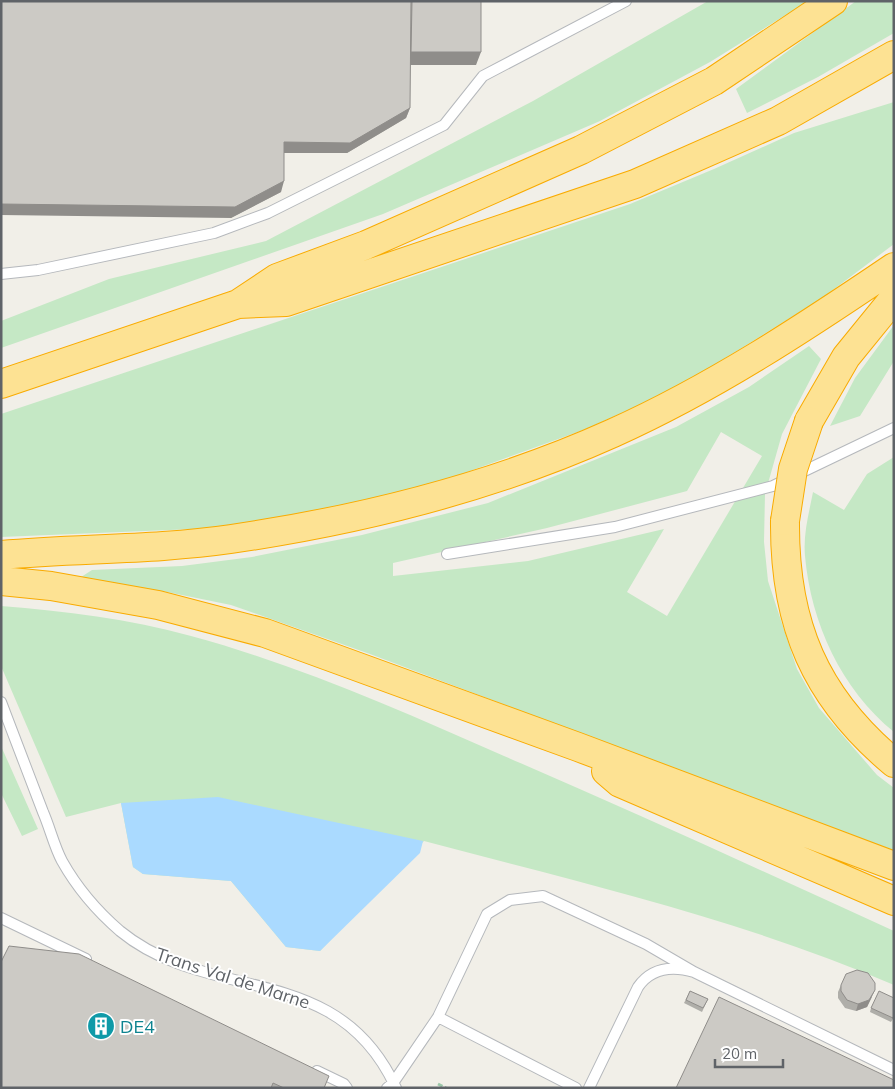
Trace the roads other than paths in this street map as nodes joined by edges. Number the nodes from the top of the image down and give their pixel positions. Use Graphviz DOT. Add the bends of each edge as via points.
graph roads {
  1 [pos="626,1"];
  2 [pos="833,1"];
  3 [pos="894,55"];
  4 [pos="894,267"];
  5 [pos="1,274"];
  6 [pos="894,298"];
  7 [pos="244,304"];
  8 [pos="1,384"];
  9 [pos="894,428"];
  10 [pos="447,554"];
  11 [pos="1,555"];
  12 [pos="1,581"];
  13 [pos="1,702"];
  14 [pos="578,748"];
  15 [pos="894,763"];
  16 [pos="894,866"];
  17 [pos="894,901"];
  18 [pos="1,918"];
  19 [pos="98,965"];
  20 [pos="694,972"];
  21 [pos="438,1017"];
  22 [pos="308,1067"];
  23 [pos="894,1070"];
  24 [pos="392,1086"];
  25 [pos="346,1088"];
  26 [pos="576,1088"];
  27 [pos="589,1088"];
  1 -- 5 [label="lane" via="483,76 444,126 268,213 214,233 38,270"];
  2 -- 7 [label="highway" via="714,81 590,146 366,245 277,278"];
  3 -- 7 [label="highway" via="778,121 635,184 286,302"];
  4 -- 11 [label="highway" via="757,358 613,433 515,472 422,500 310,526 151,547"];
  6 -- 15 [label="highway, bridge" via="846,357 809,421 793,470 785,521 788,589 798,630 816,672 839,708 869,742"];
  7 -- 8 [label="highway"];
  9 -- 10 [label="lane" via="773,486 615,527"];
  12 -- 14 [label="highway" via="51,586 158,605 265,633"];
  13 -- 24 [label="lane, Trans Val de Marne" via="62,861 100,911 142,947 174,961 285,992 328,1010 356,1031 379,1057"];
  14 -- 16 [label="highway"];
  14 -- 17 [label="highway" via="620,783"];
  18 -- 19 [label="lane"];
  20 -- 21 [label="lane" via="646,944 543,896 510,900 487,914"];
  20 -- 23 [label="lane"];
  20 -- 27 [label="lane" via="670,968 642,980"];
  21 -- 24 [label="lane"];
  21 -- 26 [label="lane"];
  22 -- 25 [label="lane" via="344,1084"];
}
